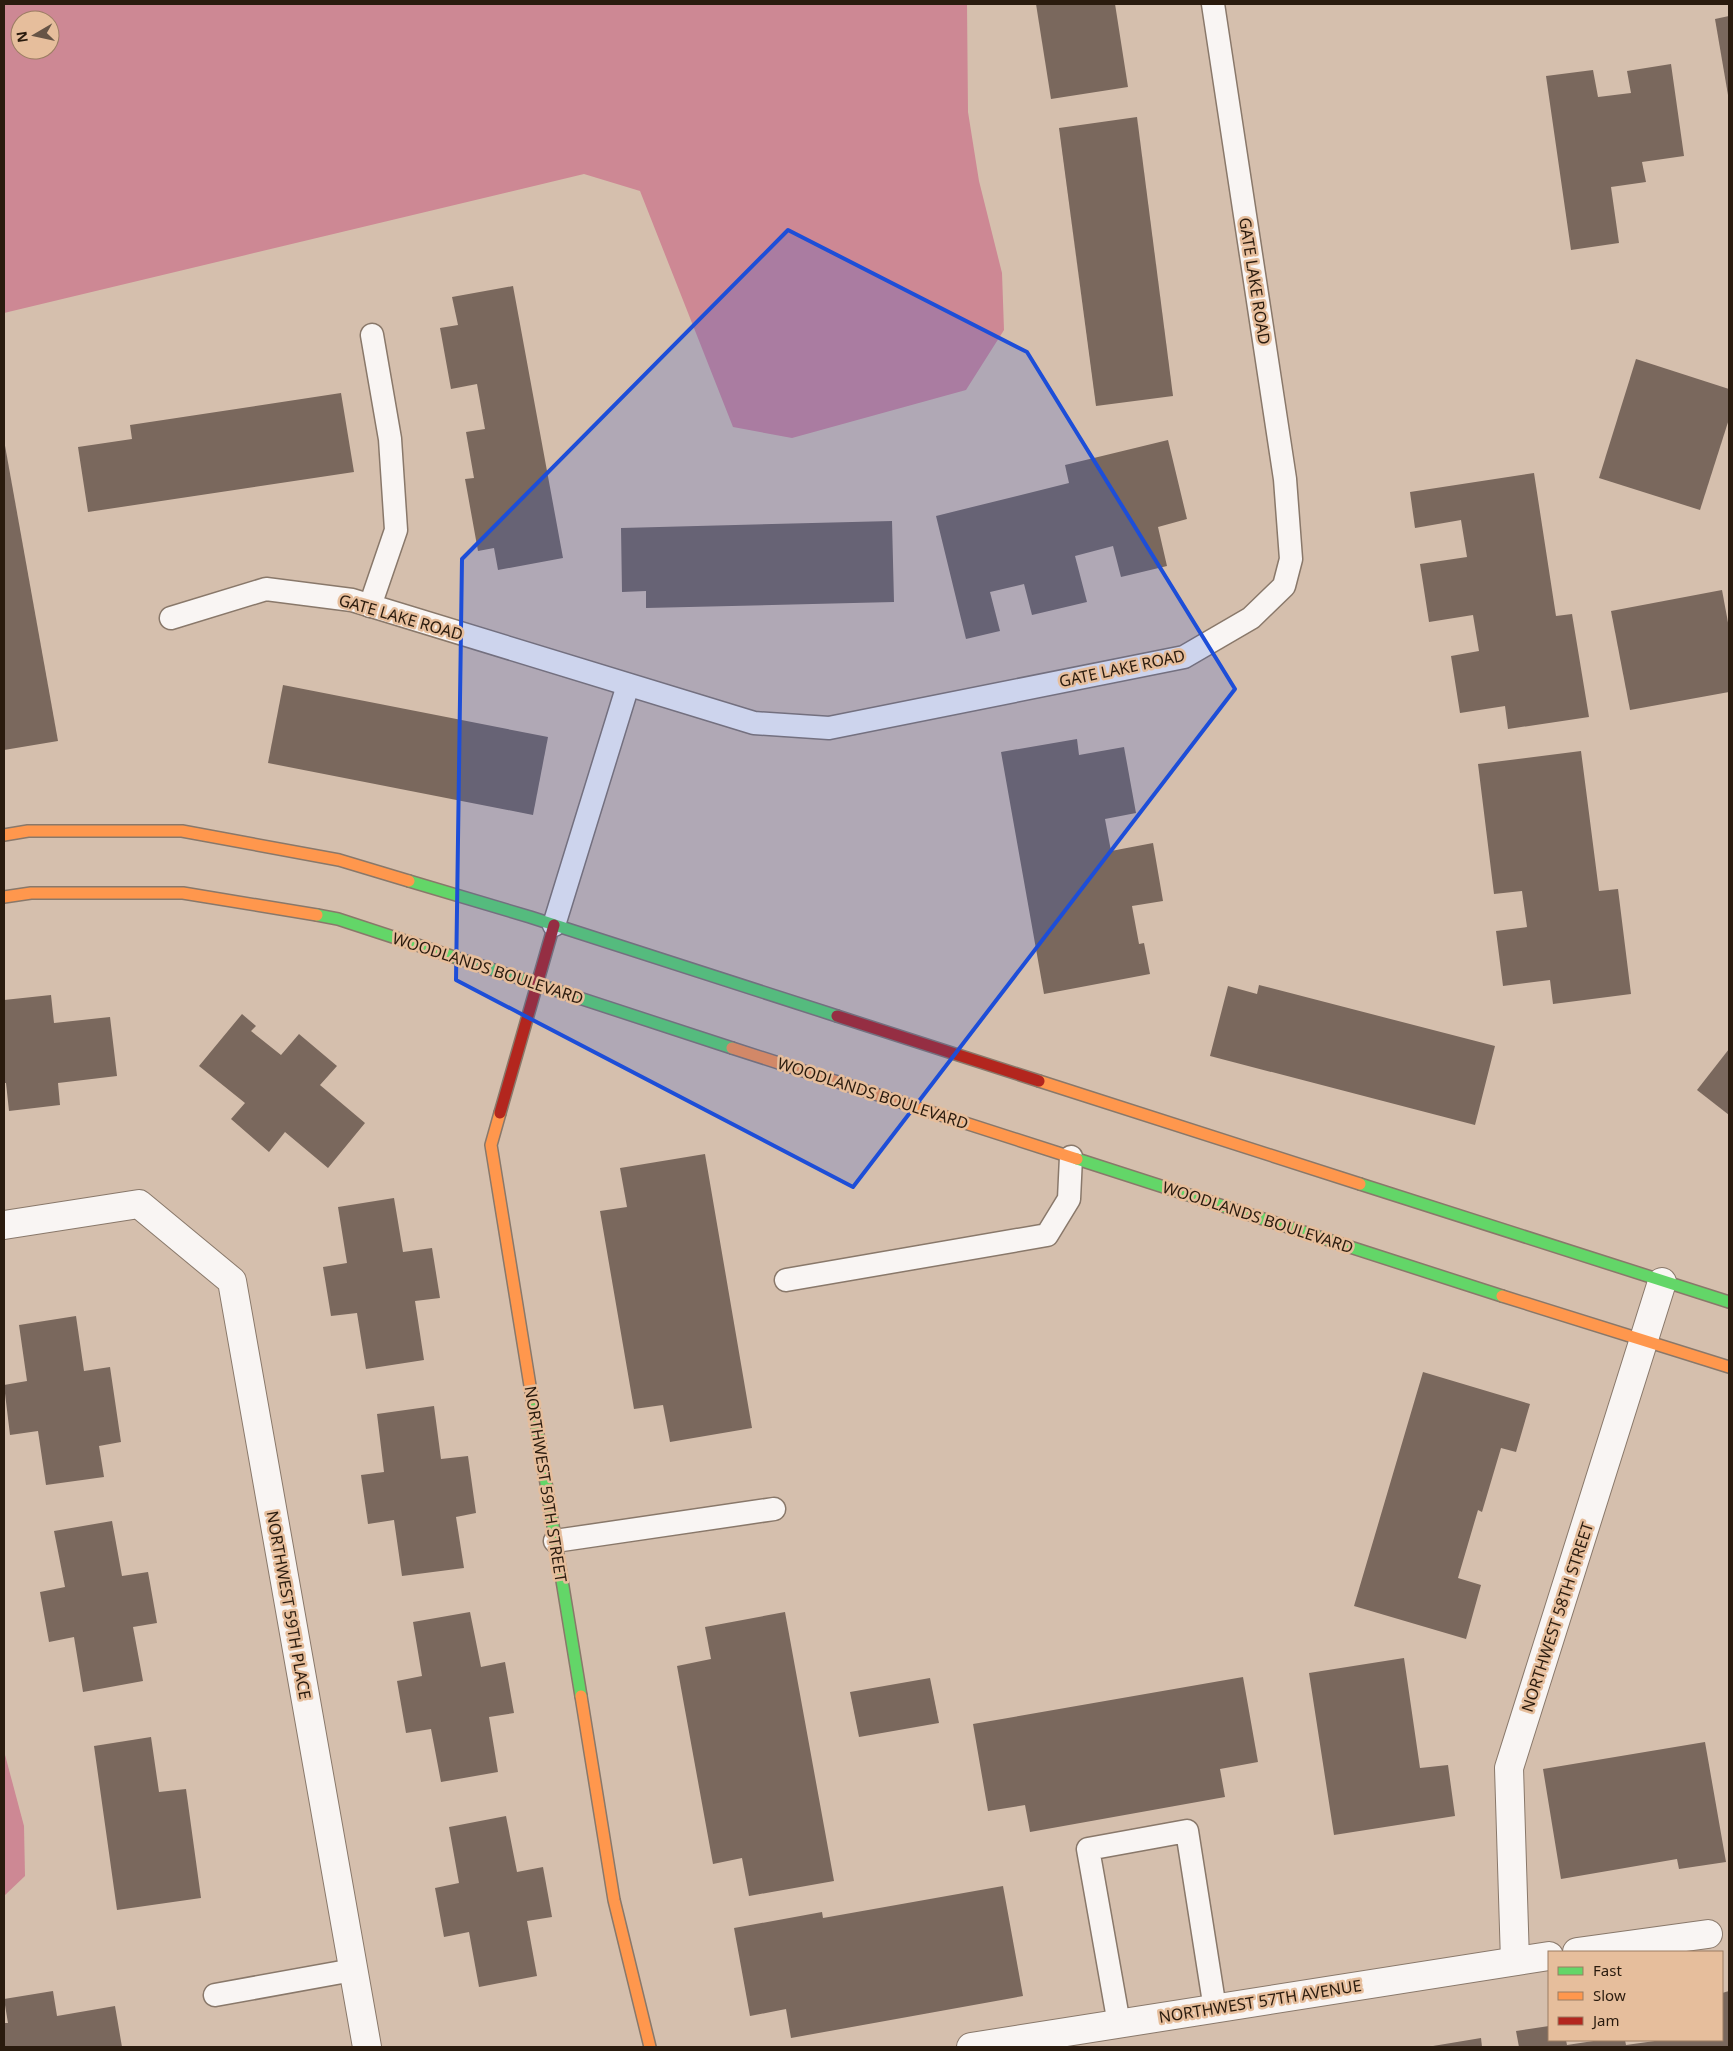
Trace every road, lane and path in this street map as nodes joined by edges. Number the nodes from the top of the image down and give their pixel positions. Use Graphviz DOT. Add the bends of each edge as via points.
graph roads {
  1 [pos="1213,4"];
  2 [pos="372,335"];
  3 [pos="370,606"];
  4 [pos="171,618"];
  5 [pos="628,685"];
  6 [pos="4,835"];
  7 [pos="4,897"];
  8 [pos="554,925"];
  9 [pos="536,985"];
  10 [pos="1072,1157"];
  11 [pos="4,1225"];
  12 [pos="786,1280"];
  13 [pos="1662,1282"];
  14 [pos="1729,1302"];
  15 [pos="1644,1342"];
  16 [pos="1729,1367"];
  17 [pos="774,1509"];
  18 [pos="556,1541"];
  19 [pos="1708,1934"];
  20 [pos="1584,1951"];
  21 [pos="1548,1956"];
  22 [pos="1515,1961"];
  23 [pos="353,1970"];
  24 [pos="215,1996"];
  25 [pos="1215,2009"];
  26 [pos="1119,2024"];
  27 [pos="367,2047"];
  28 [pos="650,2047"];
  29 [pos="971,2047"];
  1 -- 5 [label="lane, GATE LAKE ROAD" via="1285,479 1291,559 1284,586 1251,618 1184,657 829,728 754,723"];
  2 -- 3 [label="lane" via="390,439 396,530"];
  3 -- 4 [label="lane, GATE LAKE ROAD" via="352,600 266,589"];
  3 -- 5 [label="lane, GATE LAKE ROAD"];
  5 -- 8 [label="lane"];
  6 -- 8 [label="street" via="28,831 182,831 339,860"];
  7 -- 9 [label="street, WOODLANDS BOULEVARD" via="31,892 183,893 319,915"];
  8 -- 9 [label="street, NORTHWEST 59TH STREET"];
  8 -- 13 [label="street"];
  9 -- 10 [label="street, WOODLANDS BOULEVARD"];
  9 -- 18 [label="street, NORTHWEST 59TH STREET" via="491,1145"];
  10 -- 12 [label="lane" via="1069,1198 1047,1235"];
  10 -- 15 [label="street, WOODLANDS BOULEVARD"];
  11 -- 23 [label="street, NORTHWEST 59TH PLACE" via="139,1204 232,1281"];
  13 -- 14 [label="street"];
  13 -- 15 [label="street, NORTHWEST 58TH STREET"];
  15 -- 16 [label="street, WOODLANDS BOULEVARD"];
  15 -- 22 [label="street, NORTHWEST 58TH STREET" via="1509,1768"];
  17 -- 18 [label="lane"];
  18 -- 28 [label="street, NORTHWEST 59TH STREET" via="614,1900"];
  19 -- 20 [label="street"];
  21 -- 22 [label="street, NORTHWEST 57TH AVENUE"];
  22 -- 25 [label="street, NORTHWEST 57TH AVENUE"];
  23 -- 24 [label="lane"];
  23 -- 27 [label="street, NORTHWEST 59TH PLACE"];
  25 -- 26 [label="street, NORTHWEST 57TH AVENUE"];
  25 -- 26 [label="lane" via="1187,1831 1088,1849"];
  26 -- 29 [label="street, NORTHWEST 57TH AVENUE"];
}
